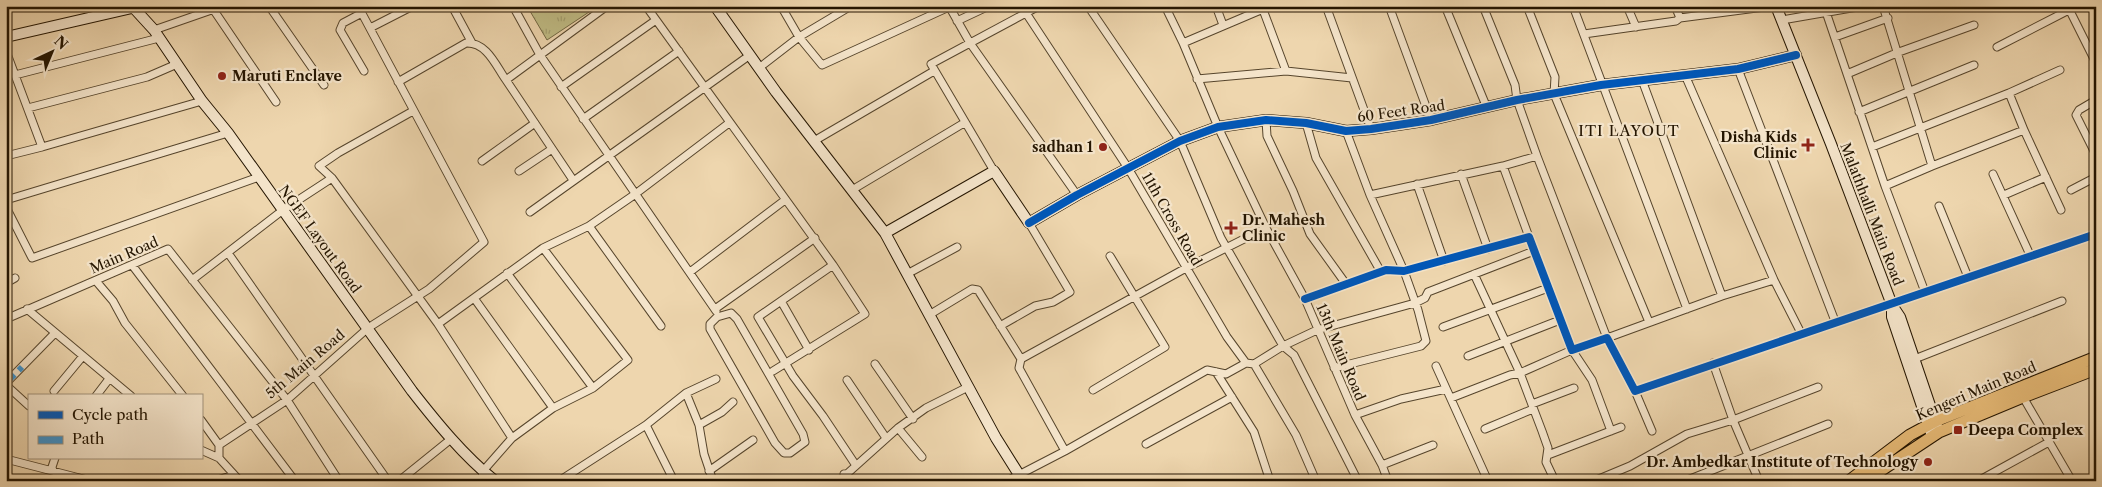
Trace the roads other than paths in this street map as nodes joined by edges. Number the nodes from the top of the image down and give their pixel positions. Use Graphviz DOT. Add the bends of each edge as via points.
graph roads {
  1 [pos="223,6"];
  2 [pos="269,6"];
  3 [pos="413,6"];
  4 [pos="452,6"];
  5 [pos="513,6"];
  6 [pos="607,6"];
  7 [pos="646,6"];
  8 [pos="715,6"];
  9 [pos="781,6"];
  10 [pos="851,6"];
  11 [pos="989,6"];
  12 [pos="1039,6"];
  13 [pos="1088,6"];
  14 [pos="1165,6"];
  15 [pos="1216,6"];
  16 [pos="1326,6"];
  17 [pos="1389,6"];
  18 [pos="1444,6"];
  19 [pos="1483,6"];
  20 [pos="1527,6"];
  21 [pos="1573,6"];
  22 [pos="1627,6"];
  23 [pos="1675,6"];
  24 [pos="1772,6"];
  25 [pos="1776,6"];
  26 [pos="1863,6"];
  27 [pos="1883,6"];
  28 [pos="132,7"];
  29 [pos="949,7"];
  30 [pos="1263,8"];
  31 [pos="2069,8"];
  32 [pos="213,9"];
  33 [pos="1716,9"];
  34 [pos="1837,9"];
  35 [pos="360,10"];
  36 [pos="1826,12"];
  37 [pos="1026,13"];
  38 [pos="1680,18"];
  39 [pos="1888,18"];
  40 [pos="656,20"];
  41 [pos="1782,20"];
  42 [pos="957,21"];
  43 [pos="1223,25"];
  44 [pos="1974,25"];
  45 [pos="1636,27"];
  46 [pos="370,28"];
  47 [pos="157,34"];
  48 [pos="1584,34"];
  49 [pos="6,37"];
  50 [pos="799,37"];
  51 [pos="1835,37"];
  52 [pos="472,43"];
  53 [pos="970,43"];
  54 [pos="6,44"];
  55 [pos="1183,44"];
  56 [pos="1997,48"];
  57 [pos="6,51"];
  58 [pos="679,51"];
  59 [pos="1899,52"];
  60 [pos="540,55"];
  61 [pos="750,55"];
  62 [pos="1796,55"];
  63 [pos="2096,63"];
  64 [pos="177,64"];
  65 [pos="1974,65"];
  66 [pos="759,68"];
  67 [pos="1738,69"];
  68 [pos="2060,70"];
  69 [pos="364,71"];
  70 [pos="934,71"];
  71 [pos="1286,71"];
  72 [pos="1848,74"];
  73 [pos="15,75"];
  74 [pos="1685,75"];
  75 [pos="1352,78"];
  76 [pos="1197,79"];
  77 [pos="506,80"];
  78 [pos="1642,80"];
  79 [pos="398,82"];
  80 [pos="324,85"];
  81 [pos="1602,85"];
  82 [pos="562,87"];
  83 [pos="703,88"];
  84 [pos="1910,92"];
  85 [pos="2009,93"];
  86 [pos="1554,94"];
  87 [pos="1517,100"];
  88 [pos="2096,100"];
  89 [pos="202,101"];
  90 [pos="276,102"];
  91 [pos="28,108"];
  92 [pos="1487,108"];
  93 [pos="413,111"];
  94 [pos="1859,112"];
  95 [pos="583,119"];
  96 [pos="1266,120"];
  97 [pos="1431,120"];
  98 [pos="535,123"];
  99 [pos="728,123"];
  100 [pos="964,123"];
  101 [pos="1306,123"];
  102 [pos="1218,126"];
  103 [pos="1371,129"];
  104 [pos="1920,129"];
  105 [pos="2024,130"];
  106 [pos="1346,131"];
  107 [pos="228,133"];
  108 [pos="814,141"];
  109 [pos="1180,141"];
  110 [pos="42,147"];
  111 [pos="1872,147"];
  112 [pos="552,149"];
  113 [pos="2096,155"];
  114 [pos="6,156"];
  115 [pos="608,156"];
  116 [pos="1537,156"];
  117 [pos="482,161"];
  118 [pos="1503,166"];
  119 [pos="1932,166"];
  120 [pos="1128,168"];
  121 [pos="519,171"];
  122 [pos="994,171"];
  123 [pos="1462,174"];
  124 [pos="1993,174"];
  125 [pos="259,177"];
  126 [pos="2046,177"];
  127 [pos="332,178"];
  128 [pos="2096,178"];
  129 [pos="573,180"];
  130 [pos="1417,184"];
  131 [pos="1885,186"];
  132 [pos="852,190"];
  133 [pos="2071,190"];
  134 [pos="1077,194"];
  135 [pos="634,195"];
  136 [pos="1370,195"];
  137 [pos="2004,195"];
  138 [pos="6,200"];
  139 [pos="785,200"];
  140 [pos="6,206"];
  141 [pos="1939,206"];
  142 [pos="283,210"];
  143 [pos="2061,210"];
  144 [pos="530,212"];
  145 [pos="1029,223"];
  146 [pos="589,226"];
  147 [pos="1266,228"];
  148 [pos="885,233"];
  149 [pos="2096,234"];
  150 [pos="1529,237"];
  151 [pos="815,238"];
  152 [pos="543,248"];
  153 [pos="957,248"];
  154 [pos="1226,249"];
  155 [pos="1488,249"];
  156 [pos="1534,250"];
  157 [pos="228,253"];
  158 [pos="1110,256"];
  159 [pos="2032,257"];
  160 [pos="1444,261"];
  161 [pos="132,265"];
  162 [pos="833,265"];
  163 [pos="1186,268"];
  164 [pos="1404,271"];
  165 [pos="690,272"];
  166 [pos="1381,272"];
  167 [pos="507,273"];
  168 [pos="907,274"];
  169 [pos="1474,274"];
  170 [pos="1968,277"];
  171 [pos="15,278"];
  172 [pos="192,280"];
  173 [pos="1774,280"];
  174 [pos="96,282"];
  175 [pos="6,283"];
  176 [pos="1346,284"];
  177 [pos="1548,288"];
  178 [pos="1925,292"];
  179 [pos="417,296"];
  180 [pos="1135,296"];
  181 [pos="1722,296"];
  182 [pos="474,298"];
  183 [pos="1305,299"];
  184 [pos="2062,300"];
  185 [pos="781,301"];
  186 [pos="1415,302"];
  187 [pos="1892,304"];
  188 [pos="1489,309"];
  189 [pos="1687,309"];
  190 [pos="27,310"];
  191 [pos="716,312"];
  192 [pos="929,315"];
  193 [pos="6,320"];
  194 [pos="1560,320"];
  195 [pos="1835,321"];
  196 [pos="1649,322"];
  197 [pos="438,324"];
  198 [pos="661,326"];
  199 [pos="1000,326"];
  200 [pos="1443,327"];
  201 [pos="368,328"];
  202 [pos="1317,330"];
  203 [pos="54,333"];
  204 [pos="1801,333"];
  205 [pos="1608,338"];
  206 [pos="1505,342"];
  207 [pos="1283,346"];
  208 [pos="809,350"];
  209 [pos="1572,350"];
  210 [pos="82,356"];
  211 [pos="1468,356"];
  212 [pos="2096,357"];
  213 [pos="1021,359"];
  214 [pos="1910,361"];
  215 [pos="785,363"];
  216 [pos="1246,363"];
  217 [pos="1713,363"];
  218 [pos="875,364"];
  219 [pos="1254,364"];
  220 [pos="1436,366"];
  221 [pos="1334,368"];
  222 [pos="2096,369"];
  223 [pos="773,371"];
  224 [pos="1216,372"];
  225 [pos="1520,373"];
  226 [pos="313,376"];
  227 [pos="109,379"];
  228 [pos="716,379"];
  229 [pos="847,380"];
  230 [pos="6,384"];
  231 [pos="968,387"];
  232 [pos="1818,387"];
  233 [pos="593,388"];
  234 [pos="1574,388"];
  235 [pos="1446,389"];
  236 [pos="1093,390"];
  237 [pos="54,391"];
  238 [pos="1635,391"];
  239 [pos="686,393"];
  240 [pos="98,394"];
  241 [pos="128,394"];
  242 [pos="182,394"];
  243 [pos="2023,396"];
  244 [pos="1232,397"];
  245 [pos="1451,398"];
  246 [pos="287,400"];
  247 [pos="733,402"];
  248 [pos="28,405"];
  249 [pos="1532,406"];
  250 [pos="553,408"];
  251 [pos="1355,414"];
  252 [pos="913,419"];
  253 [pos="1733,420"];
  254 [pos="202,421"];
  255 [pos="251,424"];
  256 [pos="1828,424"];
  257 [pos="646,425"];
  258 [pos="698,425"];
  259 [pos="1621,427"];
  260 [pos="898,428"];
  261 [pos="1485,429"];
  262 [pos="1934,429"];
  263 [pos="1611,431"];
  264 [pos="1652,431"];
  265 [pos="512,438"];
  266 [pos="886,438"];
  267 [pos="451,439"];
  268 [pos="753,440"];
  269 [pos="2049,442"];
  270 [pos="1146,444"];
  271 [pos="219,445"];
  272 [pos="1434,445"];
  273 [pos="202,450"];
  274 [pos="1065,451"];
  275 [pos="1548,455"];
  276 [pos="1748,456"];
  277 [pos="922,457"];
  278 [pos="218,458"];
  279 [pos="6,459"];
  280 [pos="54,460"];
  281 [pos="855,464"];
  282 [pos="1382,465"];
  283 [pos="53,470"];
  284 [pos="709,471"];
  285 [pos="234,474"];
  286 [pos="844,474"];
  287 [pos="482,476"];
  288 [pos="2096,476"];
  289 [pos="1022,478"];
  290 [pos="91,481"];
  291 [pos="214,481"];
  292 [pos="240,481"];
  293 [pos="295,481"];
  294 [pos="339,481"];
  295 [pos="388,481"];
  296 [pos="399,481"];
  297 [pos="495,481"];
  298 [pos="559,481"];
  299 [pos="674,481"];
  300 [pos="713,481"];
  301 [pos="839,481"];
  302 [pos="850,481"];
  303 [pos="1007,481"];
  304 [pos="1270,481"];
  305 [pos="1316,481"];
  306 [pos="1358,481"];
  307 [pos="1388,481"];
  308 [pos="1488,481"];
  309 [pos="1555,481"];
  310 [pos="1594,481"];
  311 [pos="1685,481"];
  312 [pos="1759,481"];
  313 [pos="1849,481"];
  314 [pos="1865,481"];
  315 [pos="1978,481"];
  316 [pos="2072,481"];
  317 [pos="2087,481"];
  1 -- 32 [label="street"];
  2 -- 80 [label="street"];
  3 -- 46 [label="street"];
  4 -- 52 [label="street"];
  5 -- 60 [label="street"];
  6 -- 60 [label="street"];
  7 -- 40 [label="street"];
  8 -- 61 [label="street"];
  9 -- 50 [label="street"];
  10 -- 50 [label="street"];
  11 -- 42 [label="street"];
  12 -- 37 [label="street"];
  13 -- 109 [label="street"];
  14 -- 55 [label="street, 13th Main Road"];
  15 -- 43 [label="street"];
  16 -- 75 [label="street"];
  17 -- 97 [label="street"];
  18 -- 92 [label="street"];
  19 -- 87 [label="street" via="1515,85"];
  20 -- 86 [label="street" via="1555,77"];
  21 -- 48 [label="street"];
  22 -- 45 [label="street"];
  23 -- 38 [label="street"];
  24 -- 33 [label="street"];
  25 -- 41 [label="street, Malathhalli Main Road"];
  26 -- 34 [label="street"];
  27 -- 39 [label="street"];
  28 -- 47 [label="street, NGEF Layout Road"];
  28 -- 49 [label="street"];
  29 -- 42 [label="street"];
  29 -- 50 [label="street" via="822,65"];
  30 -- 43 [label="street"];
  30 -- 71 [label="street"];
  31 -- 56 [label="street"];
  31 -- 63 [label="street"];
  32 -- 47 [label="street"];
  32 -- 90 [label="street"];
  33 -- 38 [label="street"];
  34 -- 36 [label="street"];
  35 -- 46 [label="street"];
  35 -- 69 [label="street" via="343,23 340,30"];
  36 -- 41 [label="street"];
  36 -- 51 [label="street"];
  37 -- 53 [label="street"];
  37 -- 120 [label="street, 11th Cross Road"];
  38 -- 45 [label="street" via="1676,22"];
  39 -- 51 [label="street"];
  39 -- 59 [label="street"];
  40 -- 58 [label="street"];
  40 -- 82 [label="street"];
  41 -- 62 [label="street, Malathhalli Main Road"];
  42 -- 53 [label="street"];
  43 -- 55 [label="street"];
  44 -- 59 [label="street"];
  45 -- 48 [label="street"];
  46 -- 79 [label="street"];
  47 -- 64 [label="street, NGEF Layout Road"];
  47 -- 73 [label="street"];
  48 -- 81 [label="street"];
  49 -- 54 [label="street"];
  50 -- 66 [label="street"];
  51 -- 72 [label="street"];
  52 -- 77 [label="street" via="485,49"];
  52 -- 79 [label="street" via="466,43"];
  53 -- 70 [label="street" via="931,64"];
  53 -- 134 [label="street"];
  55 -- 76 [label="street, 13th Main Road"];
  57 -- 73 [label="street"];
  58 -- 83 [label="street"];
  58 -- 95 [label="street"];
  59 -- 72 [label="street"];
  59 -- 84 [label="street"];
  60 -- 77 [label="street"];
  60 -- 82 [label="street"];
  61 -- 66 [label="street"];
  61 -- 83 [label="street"];
  62 -- 67 [label="street, 60 Feet Road"];
  62 -- 187 [label="street, Malathhalli Main Road"];
  64 -- 89 [label="street, NGEF Layout Road"];
  64 -- 91 [label="street" via="147,77"];
  65 -- 84 [label="street"];
  66 -- 108 [label="street"];
  67 -- 74 [label="street, 60 Feet Road"];
  67 -- 195 [label="street"];
  68 -- 85 [label="street"];
  70 -- 100 [label="street"];
  70 -- 108 [label="street"];
  71 -- 75 [label="street"];
  71 -- 76 [label="street"];
  72 -- 94 [label="street"];
  73 -- 91 [label="street"];
  74 -- 78 [label="street, 60 Feet Road"];
  74 -- 173 [label="street"];
  75 -- 103 [label="street"];
  76 -- 102 [label="street, 13th Main Road"];
  77 -- 98 [label="street"];
  78 -- 81 [label="street, 60 Feet Road"];
  78 -- 181 [label="street"];
  79 -- 93 [label="street"];
  81 -- 86 [label="street, 60 Feet Road"];
  81 -- 189 [label="street"];
  82 -- 95 [label="street"];
  83 -- 99 [label="street"];
  83 -- 115 [label="street"];
  84 -- 94 [label="street"];
  84 -- 104 [label="street"];
  85 -- 104 [label="street"];
  85 -- 105 [label="street"];
  86 -- 87 [label="street, 60 Feet Road"];
  86 -- 196 [label="street"];
  87 -- 92 [label="street, 60 Feet Road"];
  87 -- 116 [label="street"];
  88 -- 113 [label="street" via="2076,114"];
  89 -- 107 [label="street, NGEF Layout Road"];
  89 -- 110 [label="street"];
  91 -- 110 [label="street"];
  92 -- 97 [label="street, 60 Feet Road"];
  93 -- 127 [label="street" via="319,166"];
  93 -- 179 [label="street, 5th Main Road" via="484,242"];
  94 -- 111 [label="street"];
  95 -- 115 [label="street"];
  96 -- 101 [label="street, 60 Feet Road"];
  96 -- 102 [label="street, 60 Feet Road"];
  96 -- 176 [label="street" via="1267,136 1310,234"];
  97 -- 103 [label="street, 60 Feet Road"];
  98 -- 112 [label="street"];
  98 -- 117 [label="street"];
  99 -- 135 [label="street"];
  99 -- 139 [label="street"];
  100 -- 122 [label="street"];
  100 -- 132 [label="street"];
  101 -- 106 [label="street, 60 Feet Road"];
  101 -- 166 [label="street" via="1316,158"];
  102 -- 109 [label="street, 60 Feet Road"];
  102 -- 147 [label="street, 13th Main Road"];
  103 -- 106 [label="street, 60 Feet Road"];
  104 -- 111 [label="street"];
  104 -- 119 [label="street"];
  105 -- 119 [label="street"];
  105 -- 126 [label="street"];
  106 -- 136 [label="street"];
  107 -- 125 [label="street, NGEF Layout Road"];
  107 -- 138 [label="street"];
  108 -- 132 [label="street"];
  109 -- 120 [label="street, 60 Feet Road"];
  109 -- 154 [label="street"];
  110 -- 114 [label="street"];
  111 -- 131 [label="street"];
  112 -- 121 [label="street"];
  112 -- 129 [label="street"];
  115 -- 129 [label="street"];
  115 -- 135 [label="street"];
  116 -- 118 [label="street"];
  116 -- 205 [label="street"];
  118 -- 123 [label="street"];
  118 -- 150 [label="street"];
  119 -- 131 [label="street"];
  120 -- 134 [label="street, 60 Feet Road"];
  120 -- 163 [label="street, 11th Cross Road"];
  122 -- 145 [label="street"];
  122 -- 148 [label="street"];
  123 -- 130 [label="street"];
  123 -- 155 [label="street"];
  124 -- 137 [label="street"];
  125 -- 140 [label="street" via="32,258"];
  125 -- 142 [label="street, NGEF Layout Road"];
  126 -- 137 [label="street"];
  126 -- 143 [label="street"];
  127 -- 142 [label="street"];
  127 -- 179 [label="street"];
  128 -- 133 [label="street"];
  129 -- 144 [label="street"];
  130 -- 136 [label="street"];
  130 -- 160 [label="street"];
  131 -- 178 [label="street"];
  132 -- 148 [label="street"];
  134 -- 145 [label="street, 60 Feet Road"];
  135 -- 146 [label="street"];
  135 -- 165 [label="street"];
  136 -- 164 [label="street"];
  137 -- 159 [label="street"];
  139 -- 151 [label="street"];
  139 -- 165 [label="street"];
  141 -- 170 [label="street"];
  142 -- 157 [label="street"];
  142 -- 201 [label="street, NGEF Layout Road"];
  145 -- 199 [label="street" via="1070,292 1053,302 1035,306"];
  146 -- 152 [label="street"];
  146 -- 198 [label="street"];
  147 -- 154 [label="street"];
  147 -- 183 [label="street, 13th Main Road"];
  148 -- 168 [label="street"];
  149 -- 159 [label="street"];
  150 -- 155 [label="street"];
  150 -- 156 [label="street"];
  151 -- 162 [label="street"];
  151 -- 191 [label="street"];
  152 -- 167 [label="street"];
  152 -- 233 [label="street" via="628,360"];
  153 -- 168 [label="street"];
  154 -- 163 [label="street"];
  154 -- 207 [label="street"];
  155 -- 160 [label="street"];
  156 -- 169 [label="street"];
  156 -- 177 [label="street"];
  157 -- 172 [label="street"];
  157 -- 226 [label="street"];
  158 -- 180 [label="street"];
  159 -- 170 [label="street"];
  160 -- 164 [label="street"];
  161 -- 172 [label="street, Main Road" via="168,249"];
  161 -- 174 [label="street, Main Road"];
  161 -- 255 [label="street"];
  162 -- 185 [label="street"];
  162 -- 208 [label="street" via="865,314"];
  163 -- 180 [label="street"];
  163 -- 216 [label="street, 11th Cross Road"];
  164 -- 166 [label="street"];
  164 -- 186 [label="street"];
  165 -- 191 [label="street"];
  166 -- 176 [label="street"];
  167 -- 182 [label="street"];
  167 -- 233 [label="street"];
  168 -- 192 [label="street"];
  169 -- 186 [label="street" via="1428,292 1425,298"];
  169 -- 188 [label="street"];
  170 -- 178 [label="street"];
  171 -- 175 [label="street"];
  172 -- 246 [label="street"];
  173 -- 181 [label="street"];
  173 -- 204 [label="street"];
  174 -- 190 [label="street, Main Road"];
  174 -- 242 [label="street" via="113,300 125,323"];
  176 -- 183 [label="street"];
  177 -- 188 [label="street"];
  177 -- 194 [label="street"];
  178 -- 187 [label="street"];
  179 -- 197 [label="street"];
  179 -- 201 [label="street, 5th Main Road"];
  180 -- 213 [label="street"];
  180 -- 236 [label="street" via="1165,348"];
  181 -- 189 [label="street"];
  182 -- 197 [label="street"];
  182 -- 250 [label="street"];
  183 -- 202 [label="street, 13th Main Road"];
  184 -- 214 [label="street"];
  185 -- 208 [label="street"];
  185 -- 215 [label="street" via="758,317"];
  186 -- 202 [label="street"];
  186 -- 221 [label="street" via="1426,336 1424,344"];
  187 -- 195 [label="street"];
  187 -- 214 [label="street" via="1892,317"];
  188 -- 200 [label="street"];
  188 -- 206 [label="street"];
  189 -- 196 [label="street"];
  190 -- 193 [label="street, Main Road"];
  190 -- 203 [label="street"];
  191 -- 191 [label="street" via="734,315 803,434 804,442 790,453 784,453 775,443 710,329"];
  192 -- 199 [label="street" via="975,289"];
  192 -- 231 [label="street"];
  194 -- 206 [label="street"];
  194 -- 209 [label="street"];
  195 -- 204 [label="street"];
  196 -- 205 [label="street"];
  197 -- 265 [label="street"];
  199 -- 213 [label="street"];
  201 -- 226 [label="street, 5th Main Road"];
  201 -- 267 [label="street, NGEF Layout Road" via="412,392"];
  202 -- 207 [label="street"];
  202 -- 221 [label="street, 13th Main Road"];
  203 -- 210 [label="street"];
  203 -- 230 [label="street"];
  204 -- 217 [label="street"];
  205 -- 209 [label="street"];
  205 -- 238 [label="street"];
  206 -- 211 [label="street"];
  206 -- 225 [label="street"];
  207 -- 219 [label="street"];
  207 -- 306 [label="street" via="1294,355"];
  208 -- 215 [label="street"];
  209 -- 225 [label="street"];
  209 -- 263 [label="street" via="1592,380"];
  210 -- 227 [label="street"];
  210 -- 237 [label="street"];
  212 -- 262 [label="main road, Kengeri Main Road"];
  213 -- 274 [label="street" via="1019,368"];
  214 -- 262 [label="street"];
  215 -- 223 [label="street"];
  215 -- 281 [label="street"];
  216 -- 219 [label="street"];
  216 -- 224 [label="street" via="1226,374"];
  217 -- 238 [label="street"];
  217 -- 253 [label="street"];
  218 -- 252 [label="street"];
  219 -- 305 [label="street" via="1296,435"];
  220 -- 235 [label="street"];
  221 -- 251 [label="street, 13th Main Road"];
  222 -- 243 [label="main road, Kengeri Main Road"];
  224 -- 244 [label="street"];
  224 -- 274 [label="street" via="1207,370"];
  225 -- 245 [label="street"];
  225 -- 249 [label="street"];
  226 -- 246 [label="street, 5th Main Road"];
  226 -- 295 [label="street"];
  227 -- 240 [label="street"];
  227 -- 241 [label="street"];
  228 -- 239 [label="street"];
  229 -- 266 [label="street"];
  230 -- 248 [label="street"];
  231 -- 252 [label="street" via="926,408"];
  231 -- 289 [label="street"];
  232 -- 253 [label="street"];
  233 -- 250 [label="street"];
  234 -- 249 [label="street"];
  235 -- 245 [label="street"];
  235 -- 251 [label="street"];
  238 -- 264 [label="street"];
  239 -- 257 [label="street"];
  239 -- 258 [label="street"];
  243 -- 262 [label="main road, Kengeri Main Road"];
  243 -- 269 [label="street"];
  244 -- 270 [label="street"];
  244 -- 304 [label="street" via="1254,432"];
  245 -- 308 [label="street"];
  246 -- 255 [label="street, 5th Main Road"];
  246 -- 294 [label="street"];
  247 -- 258 [label="street"];
  249 -- 261 [label="street"];
  249 -- 275 [label="street"];
  250 -- 265 [label="street"];
  251 -- 282 [label="street, 13th Main Road"];
  252 -- 260 [label="street"];
  253 -- 276 [label="street"];
  253 -- 310 [label="street" via="1688,434 1630,466"];
  254 -- 271 [label="street"];
  255 -- 271 [label="street, 5th Main Road"];
  255 -- 293 [label="street"];
  256 -- 276 [label="street"];
  257 -- 298 [label="street"];
  257 -- 299 [label="street"];
  258 -- 284 [label="street"];
  259 -- 263 [label="street"];
  260 -- 266 [label="street"];
  260 -- 277 [label="street"];
  262 -- 313 [label="main road, Kengeri Main Road" via="1910,435"];
  262 -- 314 [label="main road, Kengeri Main Road"];
  263 -- 275 [label="street"];
  265 -- 287 [label="street"];
  266 -- 281 [label="street"];
  267 -- 287 [label="street, NGEF Layout Road"];
  267 -- 296 [label="street"];
  268 -- 284 [label="street"];
  269 -- 315 [label="street"];
  269 -- 316 [label="street"];
  271 -- 278 [label="street"];
  272 -- 282 [label="street"];
  273 -- 278 [label="street"];
  274 -- 289 [label="street"];
  275 -- 309 [label="street" via="1546,462"];
  276 -- 311 [label="street"];
  276 -- 312 [label="street"];
  278 -- 285 [label="street"];
  279 -- 283 [label="street"];
  280 -- 283 [label="street"];
  281 -- 286 [label="street"];
  282 -- 307 [label="street, 13th Main Road"];
  283 -- 290 [label="street"];
  284 -- 300 [label="street"];
  285 -- 291 [label="street"];
  285 -- 292 [label="street"];
  286 -- 301 [label="street"];
  286 -- 302 [label="street"];
  287 -- 297 [label="street, NGEF Layout Road"];
  288 -- 317 [label="street"];
  289 -- 303 [label="street"];
}
